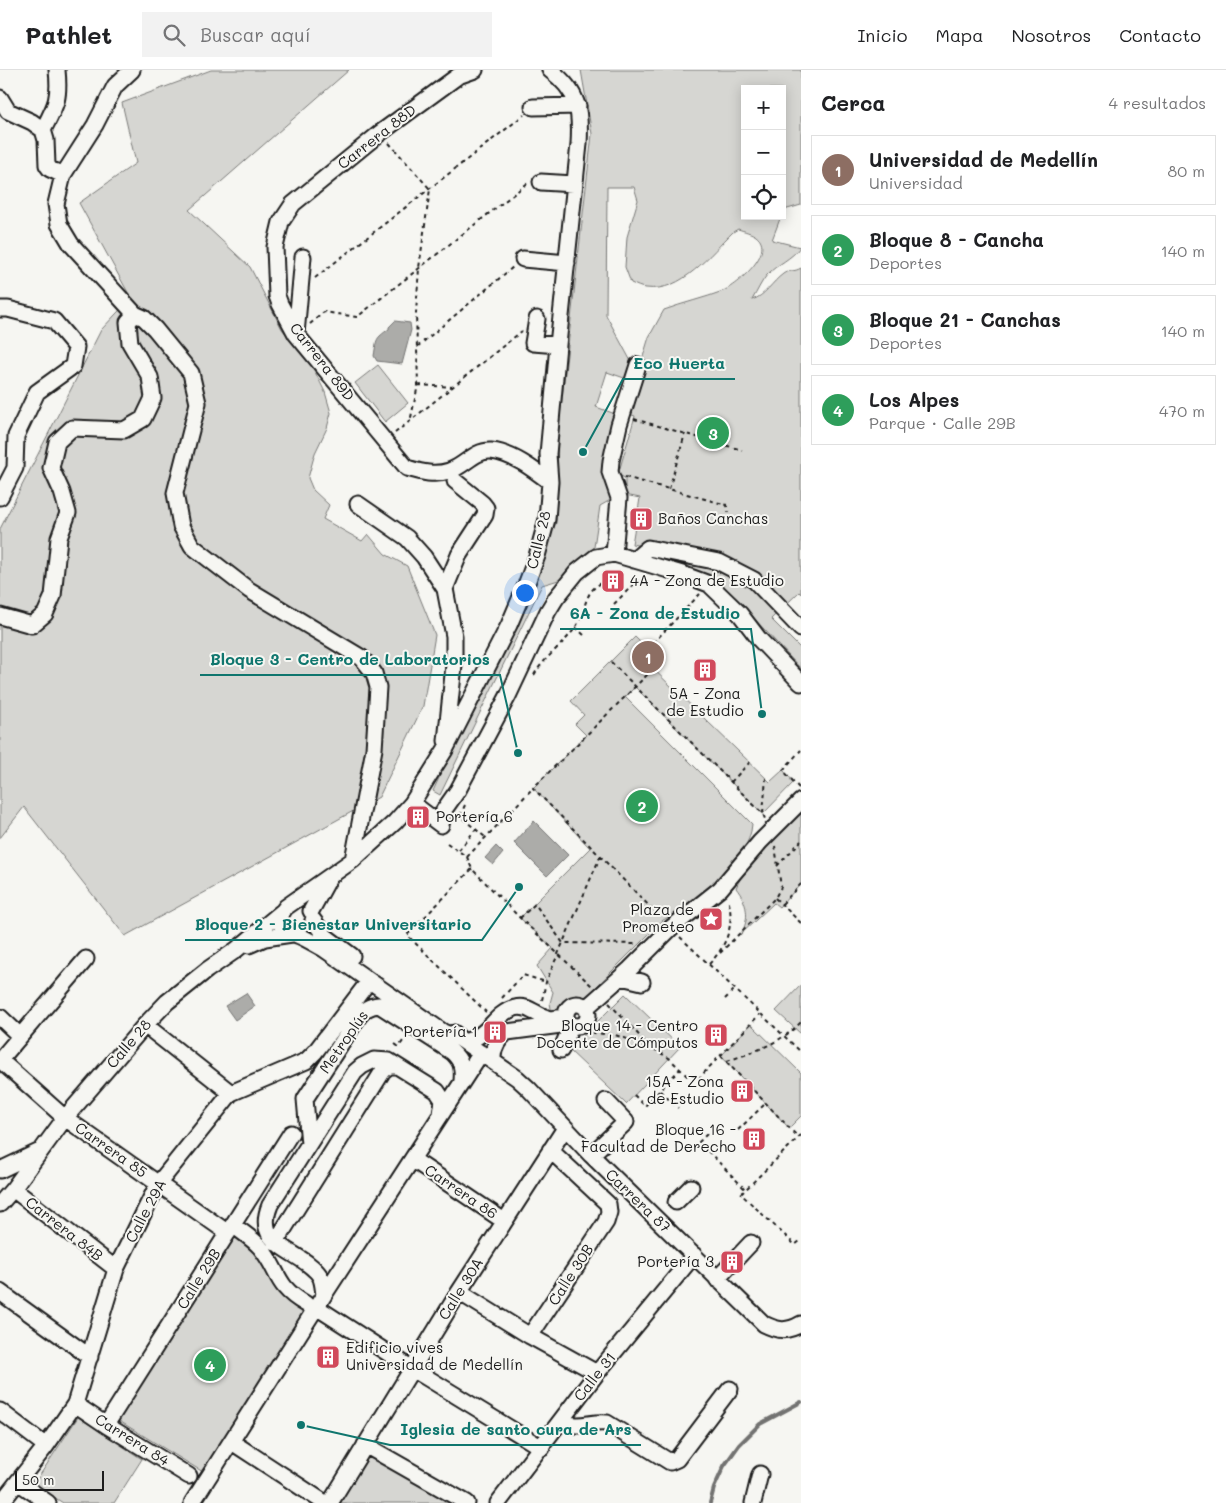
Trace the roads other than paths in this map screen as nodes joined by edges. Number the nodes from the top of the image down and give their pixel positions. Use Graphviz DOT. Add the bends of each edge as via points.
graph roads {
  1 [pos="57,70"];
  2 [pos="132,70"];
  3 [pos="475,70"];
  4 [pos="550,70"];
  5 [pos="0,98"];
  6 [pos="575,99"];
  7 [pos="533,107"];
  8 [pos="43,130"];
  9 [pos="63,176"];
  10 [pos="541,182"];
  11 [pos="574,184"];
  12 [pos="286,213"];
  13 [pos="303,257"];
  14 [pos="523,259"];
  15 [pos="567,263"];
  16 [pos="0,309"];
  17 [pos="135,314"];
  18 [pos="537,319"];
  19 [pos="296,334"];
  20 [pos="558,346"];
  21 [pos="638,365"];
  22 [pos="455,481"];
  23 [pos="550,482"];
  24 [pos="0,496"];
  25 [pos="358,504"];
  26 [pos="614,554"];
  27 [pos="634,560"];
  28 [pos="445,589"];
  29 [pos="0,616"];
  30 [pos="801,628"];
  31 [pos="801,683"];
  32 [pos="445,750"];
  33 [pos="801,801"];
  34 [pos="412,803"];
  35 [pos="353,860"];
  36 [pos="334,873"];
  37 [pos="287,907"];
  38 [pos="312,915"];
  39 [pos="294,934"];
  40 [pos="236,950"];
  41 [pos="86,959"];
  42 [pos="621,978"];
  43 [pos="369,981"];
  44 [pos="642,982"];
  45 [pos="0,1017"];
  46 [pos="573,1024"];
  47 [pos="145,1025"];
  48 [pos="20,1036"];
  49 [pos="462,1040"];
  50 [pos="561,1050"];
  51 [pos="487,1057"];
  52 [pos="0,1060"];
  53 [pos="396,1066"];
  54 [pos="462,1082"];
  55 [pos="231,1093"];
  56 [pos="606,1101"];
  57 [pos="440,1116"];
  58 [pos="65,1118"];
  59 [pos="565,1128"];
  60 [pos="291,1133"];
  61 [pos="309,1144"];
  62 [pos="41,1150"];
  63 [pos="550,1150"];
  64 [pos="591,1155"];
  65 [pos="418,1163"];
  66 [pos="0,1170"];
  67 [pos="158,1184"];
  68 [pos="691,1187"];
  69 [pos="13,1189"];
  70 [pos="676,1202"];
  71 [pos="0,1204"];
  72 [pos="504,1220"];
  73 [pos="230,1229"];
  74 [pos="276,1243"];
  75 [pos="751,1243"];
  76 [pos="694,1255"];
  77 [pos="116,1269"];
  78 [pos="717,1279"];
  79 [pos="0,1292"];
  80 [pos="459,1292"];
  81 [pos="324,1295"];
  82 [pos="306,1304"];
  83 [pos="324,1312"];
  84 [pos="799,1325"];
  85 [pos="530,1336"];
  86 [pos="90,1357"];
  87 [pos="411,1368"];
  88 [pos="596,1373"];
  89 [pos="730,1389"];
  90 [pos="75,1404"];
  91 [pos="0,1411"];
  92 [pos="561,1421"];
  93 [pos="106,1425"];
  94 [pos="365,1445"];
  95 [pos="46,1446"];
  96 [pos="238,1446"];
  97 [pos="542,1448"];
  98 [pos="760,1474"];
  99 [pos="189,1476"];
  100 [pos="18,1482"];
  101 [pos="1,1503"];
  102 [pos="48,1503"];
  103 [pos="192,1503"];
  104 [pos="325,1503"];
  105 [pos="330,1503"];
  106 [pos="467,1503"];
  107 [pos="498,1503"];
  108 [pos="753,1503"];
  1 -- 8 [label="street" via="59,90 55,107"];
  2 -- 9 [label="street" via="115,86"];
  3 -- 12 [label="street, Carrera 88D" via="458,76 380,134"];
  4 -- 6 [label="street"];
  5 -- 8 [label="street" via="8,111"];
  6 -- 7 [label="street"];
  6 -- 11 [label="street, Calle 28" via="580,123"];
  8 -- 9 [label="street" via="47,164"];
  9 -- 17 [label="street" via="56,204 59,224 71,244"];
  10 -- 11 [label="street"];
  11 -- 15 [label="street, Calle 28"];
  12 -- 19 [label="street, Carrera 89D" via="275,248 277,296"];
  13 -- 19 [label="street"];
  14 -- 15 [label="street"];
  15 -- 20 [label="street, Calle 28"];
  16 -- 24 [label="street" via="54,320 76,347 73,366 37,392 16,436 15,468"];
  17 -- 29 [label="street" via="128,322 130,343 150,377 153,398 143,419 124,430 72,428 57,442 51,468 68,513 59,538 53,596 45,614 32,625"];
  17 -- 35 [label="street" via="155,329 191,373 198,403 175,493 181,526 192,546 249,590 362,658 374,673 378,687 374,749"];
  18 -- 20 [label="street" via="533,343"];
  19 -- 23 [label="street, Carrera 89D" via="407,468 423,473 451,471 472,456 490,451 530,467"];
  20 -- 23 [label="street, Calle 28" via="548,454"];
  21 -- 26 [label="street" via="611,461 610,472 619,498"];
  22 -- 28 [label="street" via="486,508"];
  23 -- 32 [label="street, Calle 28" via="547,519 526,586"];
  25 -- 28 [label="street" via="407,538"];
  26 -- 27 [label="street"];
  26 -- 34 [label="street" via="596,557 584,565 556,598 508,696 444,810 441,825"];
  27 -- 30 [label="street" via="648,548 719,562 754,580"];
  27 -- 31 [label="street" via="709,584"];
  28 -- 32 [label="street" via="454,636 454,665"];
  32 -- 34 [label="street, Calle 28"];
  33 -- 42 [label="street" via="720,889 667,924"];
  34 -- 35 [label="street, Calle 28"];
  35 -- 36 [label="street, Calle 28"];
  36 -- 37 [label="street, Calle 28"];
  36 -- 38 [label="street"];
  37 -- 38 [label="street" via="295,902 304,904"];
  37 -- 39 [label="street" via="282,924 284,929"];
  37 -- 40 [label="street, Calle 28"];
  38 -- 39 [label="street" via="312,924 306,932"];
  38 -- 49 [label="street, Carrera 87" via="325,936"];
  39 -- 40 [label="street" via="265,938"];
  39 -- 43 [label="street, Carrera 87" via="324,949"];
  40 -- 47 [label="street, Calle 28" via="184,987"];
  41 -- 48 [label="street"];
  42 -- 44 [label="street"];
  42 -- 46 [label="street" via="586,1008 580,1004 573,1005 568,1010"];
  43 -- 49 [label="street, Carrera 87" via="443,1032"];
  43 -- 55 [label="street, Calle 29A" via="306,1061"];
  45 -- 48 [label="street"];
  46 -- 49 [label="street" via="515,1008 504,1012 482,1034"];
  46 -- 50 [label="street"];
  46 -- 51 [label="street" via="507,1032 500,1038 492,1056"];
  47 -- 55 [label="street"];
  47 -- 58 [label="street, Calle 28"];
  48 -- 52 [label="street"];
  49 -- 51 [label="street, Carrera 87"];
  51 -- 54 [label="street"];
  51 -- 59 [label="street, Carrera 87" via="528,1088"];
  52 -- 58 [label="street, Carrera 85"];
  53 -- 57 [label="street, Metroplús" via="437,1091 443,1100"];
  53 -- 61 [label="street, Metroplús" via="379,1059 367,1062 355,1072"];
  53 -- 74 [label="street" via="389,1066 383,1071"];
  54 -- 57 [label="street"];
  54 -- 61 [label="street, Metroplús" via="461,1062 452,1052 379,1005 371,1006 359,1016 305,1099"];
  55 -- 67 [label="street, Calle 29A"];
  56 -- 64 [label="street" via="626,1122"];
  57 -- 81 [label="street"];
  58 -- 62 [label="street, Calle 28"];
  58 -- 67 [label="street, Carrera 85"];
  59 -- 63 [label="street, Calle 30A"];
  59 -- 64 [label="street, Carrera 87"];
  60 -- 73 [label="street, Calle 29B"];
  61 -- 74 [label="street, Metroplús" via="266,1214 269,1232"];
  62 -- 66 [label="street"];
  62 -- 69 [label="street, Calle 28"];
  63 -- 72 [label="street, Calle 30A"];
  63 -- 85 [label="street, Calle 30B" via="608,1204 610,1212"];
  64 -- 76 [label="street, Carrera 87"];
  65 -- 72 [label="street, Carrera 86"];
  67 -- 73 [label="street, Carrera 85"];
  67 -- 77 [label="street, Calle 29A"];
  68 -- 70 [label="street"];
  69 -- 71 [label="street, Calle 28"];
  69 -- 77 [label="street, Carrera 84B"];
  72 -- 80 [label="street, Calle 30A"];
  73 -- 82 [label="street, Carrera 85" via="261,1248 281,1284"];
  73 -- 93 [label="street, Calle 29B"];
  74 -- 81 [label="street" via="316,1271"];
  75 -- 78 [label="street"];
  76 -- 78 [label="street, Carrera 87"];
  76 -- 88 [label="street, Calle 31"];
  77 -- 86 [label="street, Calle 29A"];
  78 -- 84 [label="street, Carrera 87" via="764,1324 782,1331"];
  79 -- 86 [label="street"];
  80 -- 85 [label="street"];
  80 -- 87 [label="street, Calle 30A"];
  81 -- 103 [label="street"];
  83 -- 87 [label="street"];
  85 -- 88 [label="street"];
  86 -- 90 [label="street, Calle 29A"];
  87 -- 94 [label="street, Calle 30A"];
  87 -- 97 [label="street"];
  88 -- 92 [label="street, Calle 31"];
  89 -- 92 [label="street" via="677,1460 670,1462 607,1423 578,1426"];
  90 -- 93 [label="street, Carrera 84"];
  90 -- 95 [label="street, Calle 29A"];
  91 -- 95 [label="street"];
  92 -- 97 [label="street, Calle 31"];
  93 -- 99 [label="street, Carrera 84"];
  94 -- 105 [label="street, Calle 30A"];
  94 -- 106 [label="street"];
  95 -- 100 [label="street, Calle 29A"];
  96 -- 104 [label="street"];
  97 -- 107 [label="street, Calle 31"];
  98 -- 108 [label="street"];
  100 -- 101 [label="street, Calle 29A"];
  100 -- 102 [label="street"];
}
